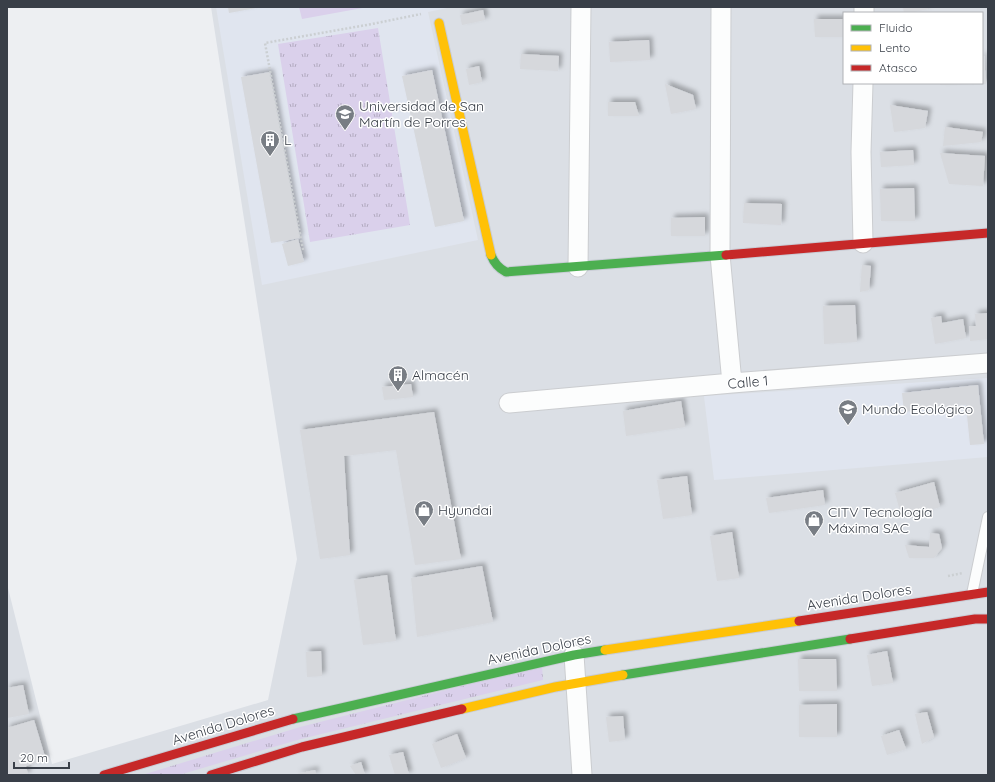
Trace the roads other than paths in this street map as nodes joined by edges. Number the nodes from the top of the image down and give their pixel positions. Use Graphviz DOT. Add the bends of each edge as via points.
graph roads {
  1 [pos="581,7"];
  2 [pos="721,7"];
  3 [pos="439,23"];
  4 [pos="863,84"];
  5 [pos="988,233"];
  6 [pos="863,243"];
  7 [pos="720,255"];
  8 [pos="578,267"];
  9 [pos="988,363"];
  10 [pos="732,383"];
  11 [pos="509,403"];
  12 [pos="988,517"];
  13 [pos="988,592"];
  14 [pos="972,594"];
  15 [pos="988,619"];
  16 [pos="574,655"];
  17 [pos="575,683"];
  18 [pos="104,775"];
  19 [pos="212,775"];
  20 [pos="582,775"];
  1 -- 8 [label="street"];
  2 -- 7 [label="street"];
  3 -- 8 [label="main road" via="493,261 499,269 506,272"];
  4 -- 6 [label="street"];
  5 -- 6 [label="main road"];
  6 -- 7 [label="main road"];
  7 -- 8 [label="main road"];
  7 -- 10 [label="street"];
  9 -- 10 [label="street, Calle 1"];
  10 -- 11 [label="street, Calle 1"];
  12 -- 14 [label="lane"];
  13 -- 14 [label="main road, Avenida Dolores"];
  14 -- 16 [label="main road, Avenida Dolores"];
  15 -- 17 [label="main road"];
  16 -- 17 [label="street"];
  16 -- 18 [label="main road, Avenida Dolores" via="298,717"];
  17 -- 19 [label="main road" via="302,747"];
  17 -- 20 [label="street"];
}
